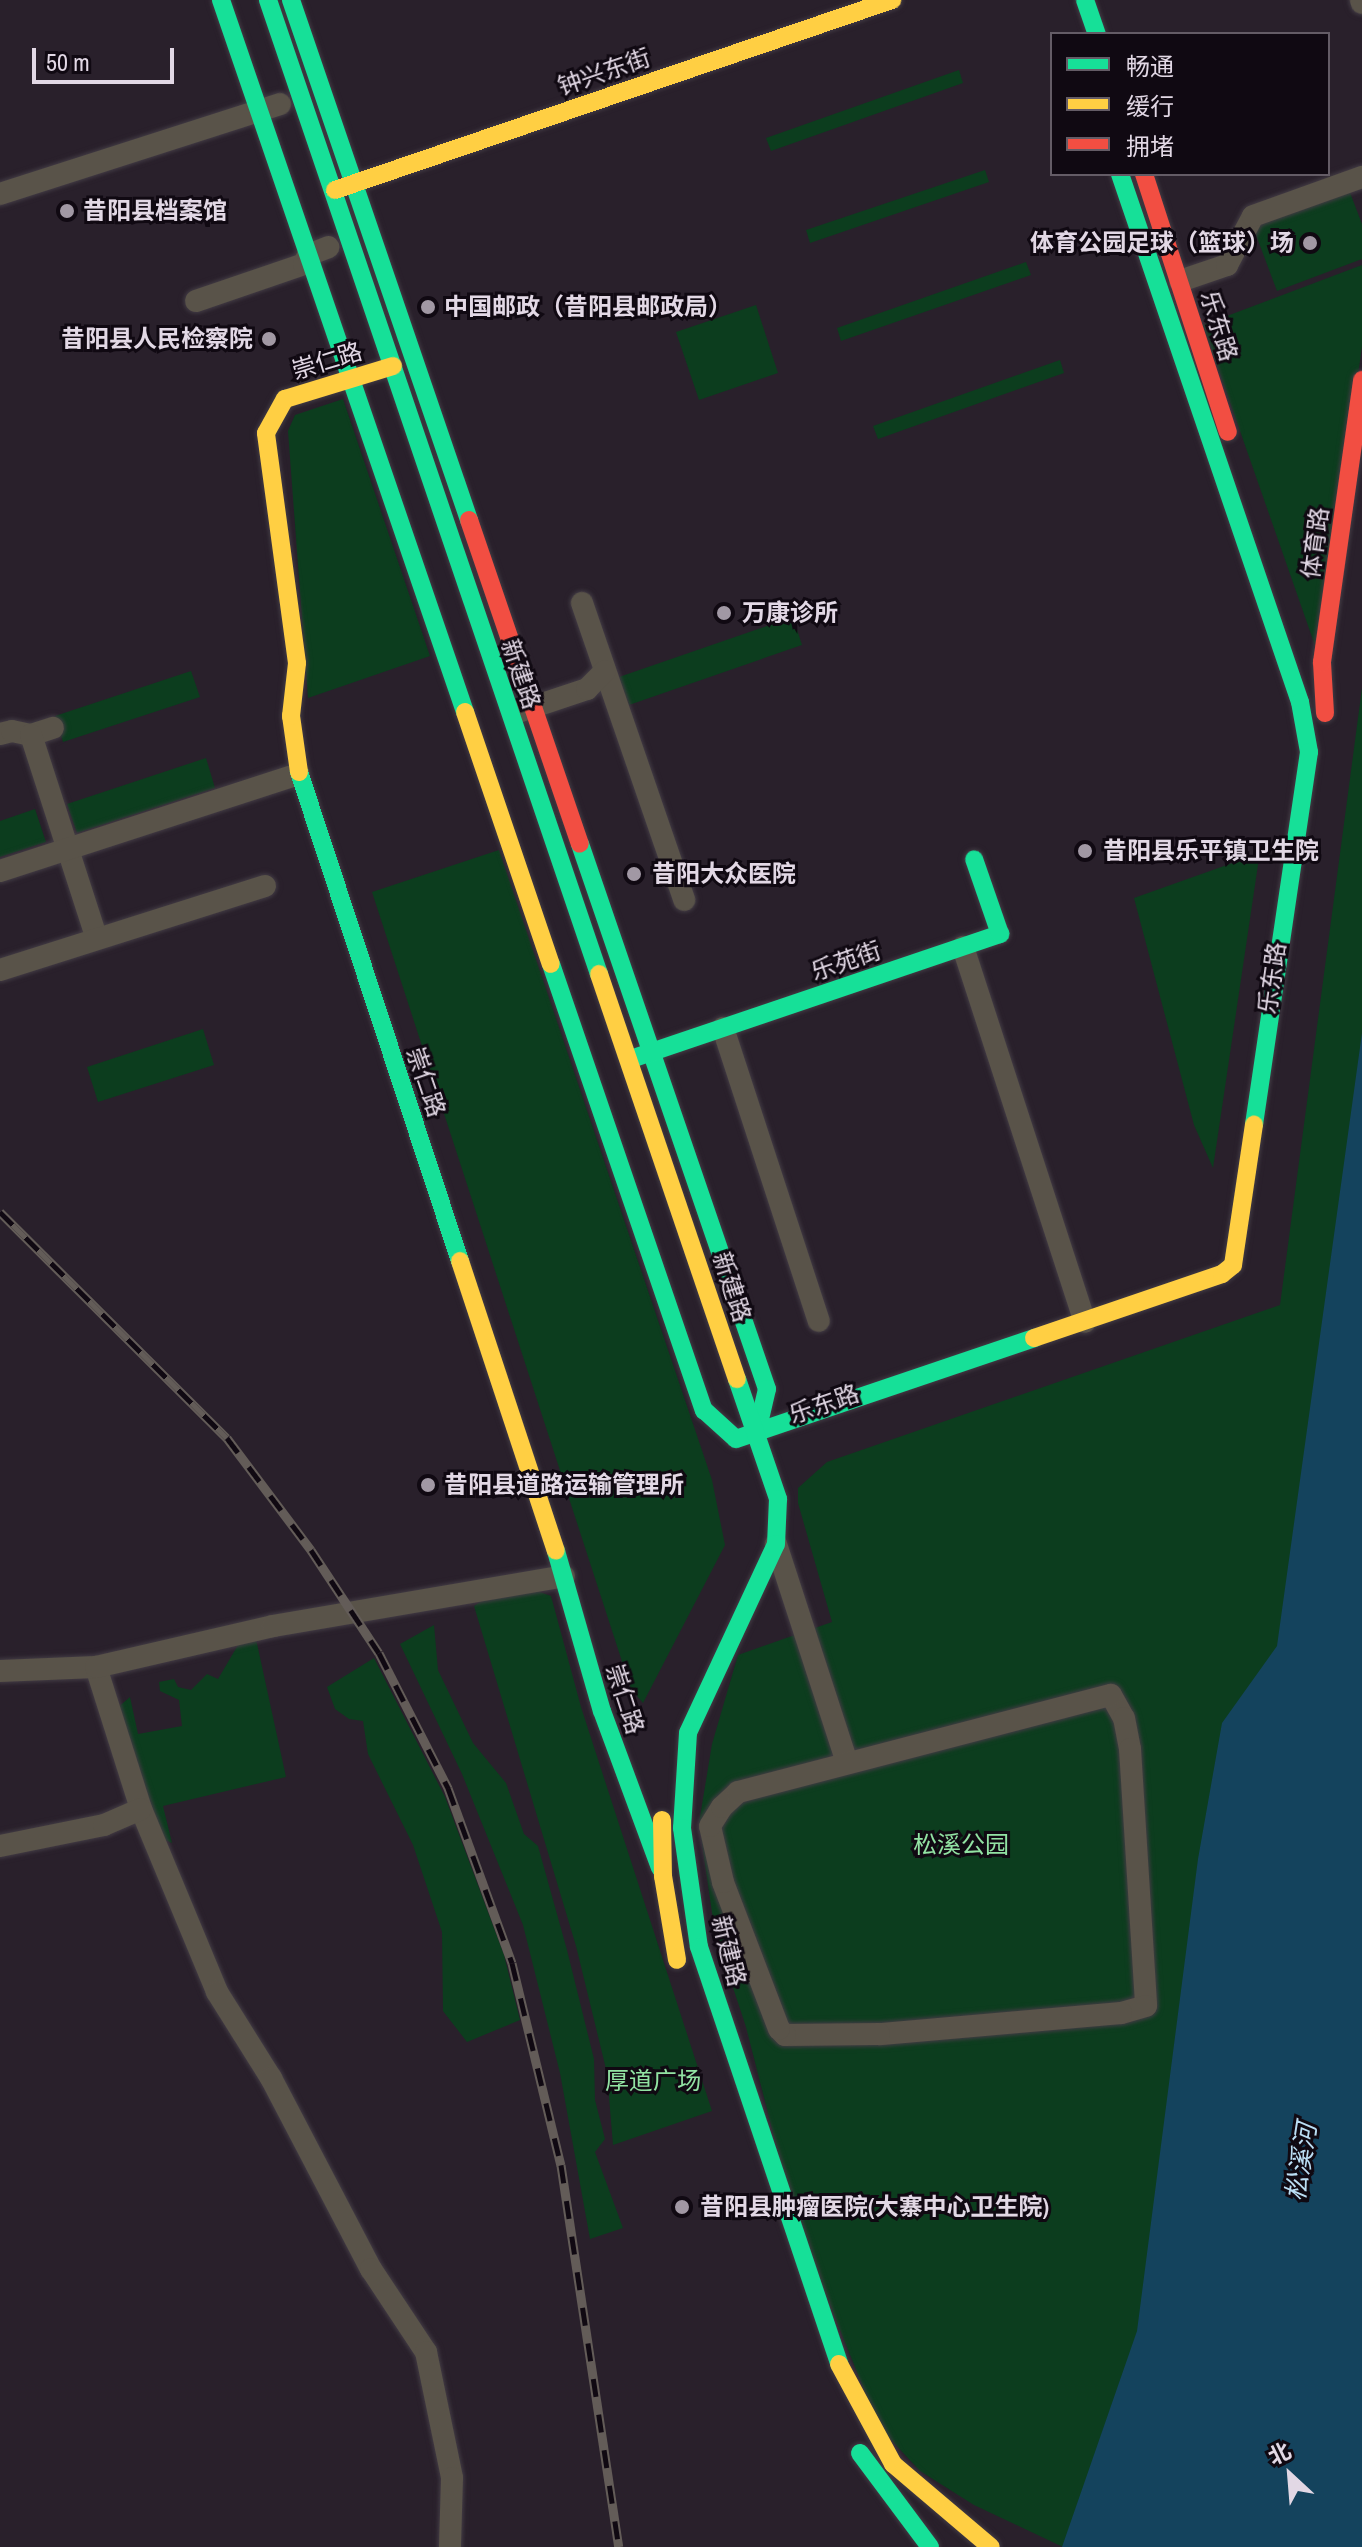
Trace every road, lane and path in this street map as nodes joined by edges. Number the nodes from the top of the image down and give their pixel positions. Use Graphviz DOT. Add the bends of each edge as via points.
graph roads {
  1 [pos="221,0"];
  2 [pos="268,0"];
  3 [pos="291,0"];
  4 [pos="892,0"];
  5 [pos="1085,0"];
  6 [pos="1096,32"];
  7 [pos="272,102"];
  8 [pos="1121,176"];
  9 [pos="1145,176"];
  10 [pos="1362,177"];
  11 [pos="0,183"];
  12 [pos="354,184"];
  13 [pos="333,191"];
  14 [pos="0,194"];
  15 [pos="324,249"];
  16 [pos="1180,281"];
  17 [pos="196,301"];
  18 [pos="393,366"];
  19 [pos="351,378"];
  20 [pos="1362,380"];
  21 [pos="582,603"];
  22 [pos="605,671"];
  23 [pos="480,693"];
  24 [pos="531,708"];
  25 [pos="1325,713"];
  26 [pos="509,715"];
  27 [pos="53,728"];
  28 [pos="0,734"];
  29 [pos="31,735"];
  30 [pos="504,763"];
  31 [pos="299,774"];
  32 [pos="68,849"];
  33 [pos="974,859"];
  34 [pos="541,865"];
  35 [pos="0,871"];
  36 [pos="265,886"];
  37 [pos="684,900"];
  38 [pos="97,939"];
  39 [pos="963,947"];
  40 [pos="1300,950"];
  41 [pos="0,970"];
  42 [pos="723,1028"];
  43 [pos="650,1053"];
  44 [pos="631,1059"];
  45 [pos="1255,1260"];
  46 [pos="819,1321"];
  47 [pos="1085,1322"];
  48 [pos="757,1432"];
  49 [pos="736,1439"];
  50 [pos="762,1451"];
  51 [pos="742,1458"];
  52 [pos="758,1508"];
  53 [pos="776,1544"];
  54 [pos="564,1576"];
  55 [pos="707,1644"];
  56 [pos="96,1667"];
  57 [pos="0,1671"];
  58 [pos="847,1762"];
  59 [pos="661,1804"];
  60 [pos="141,1809"];
  61 [pos="0,1846"];
  62 [pos="663,1876"];
  63 [pos="685,1983"];
  64 [pos="847,2430"];
  65 [pos="450,2547"];
  66 [pos="930,2547"];
  67 [pos="991,2547"];
  1 -- 7 [label="main road"];
  2 -- 13 [label="main road, 新建路"];
  3 -- 12 [label="main road"];
  4 -- 12 [label="main road, 钟兴东街"];
  5 -- 6 [label="main road"];
  7 -- 11 [label="street"];
  7 -- 14 [label="street"];
  7 -- 15 [label="main road"];
  8 -- 47 [label="main road, 乐东路" via="1300,702 1309,752 1233,1265 1222,1274"];
  9 -- 16 [label="main road, 乐东路"];
  10 -- 16 [label="street" via="1253,216 1227,265"];
  12 -- 13 [label="main road, 钟兴东街"];
  12 -- 24 [label="main road"];
  13 -- 18 [label="main road, 新建路"];
  15 -- 17 [label="street" via="304,264"];
  15 -- 19 [label="main road"];
  16 -- 25 [label="main road, 乐东路"];
  18 -- 19 [label="main road, 崇仁路"];
  18 -- 26 [label="main road, 新建路"];
  19 -- 31 [label="main road, 崇仁路" via="285,399 266,433 297,663 291,716"];
  19 -- 49 [label="main road" via="704,1410"];
  20 -- 25 [label="main road, 体育路" via="1322,662"];
  21 -- 22 [label="street"];
  22 -- 24 [label="street" via="587,689"];
  22 -- 37 [label="street"];
  23 -- 30 [label="main road, 新建路"];
  24 -- 26 [label="street"];
  24 -- 43 [label="main road"];
  25 -- 40 [label="main road, 乐东路" via="1328,741"];
  26 -- 44 [label="main road, 新建路"];
  27 -- 29 [label="street"];
  28 -- 29 [label="street"];
  29 -- 32 [label="street"];
  31 -- 32 [label="street"];
  31 -- 54 [label="main road, 崇仁路"];
  32 -- 35 [label="street"];
  32 -- 38 [label="street"];
  33 -- 39 [label="main road, 乐苑街" via="1000,934"];
  34 -- 49 [label="main road, 新建路"];
  36 -- 38 [label="street"];
  38 -- 41 [label="street"];
  39 -- 42 [label="main road, 乐苑街"];
  39 -- 47 [label="street"];
  42 -- 43 [label="main road, 乐苑街"];
  42 -- 46 [label="street"];
  43 -- 44 [label="main road, 乐苑街"];
  43 -- 48 [label="main road" via="767,1389"];
  44 -- 48 [label="main road, 新建路"];
  45 -- 50 [label="main road, 乐东路" via="1251,1273 1227,1293"];
  47 -- 48 [label="main road, 乐东路"];
  48 -- 49 [label="main road, 乐东路"];
  48 -- 50 [label="main road, 新建路"];
  49 -- 51 [label="main road, 新建路"];
  50 -- 51 [label="main road, 乐东路"];
  50 -- 53 [label="main road, 新建路" via="778,1499"];
  52 -- 55 [label="main road" via="752,1552"];
  53 -- 58 [label="street"];
  53 -- 67 [label="main road, 新建路" via="688,1733 682,1828 699,1947 840,2367 893,2464"];
  54 -- 56 [label="street" via="273,1626"];
  54 -- 62 [label="main road, 崇仁路" via="602,1711"];
  56 -- 57 [label="street"];
  56 -- 60 [label="street"];
  58 -- 58 [label="street" via="738,1792 710,1826 736,1926 764,1999 785,2035 879,2034 1121,2013 1146,2006 1130,1749 1124,1718 1111,1695"];
  59 -- 62 [label="main road, 新建路"];
  60 -- 61 [label="street" via="104,1825"];
  60 -- 65 [label="street" via="217,1992 271,2078 371,2269 426,2352 452,2478"];
  62 -- 63 [label="main road, 新建路"];
  64 -- 66 [label="main road"];
}
